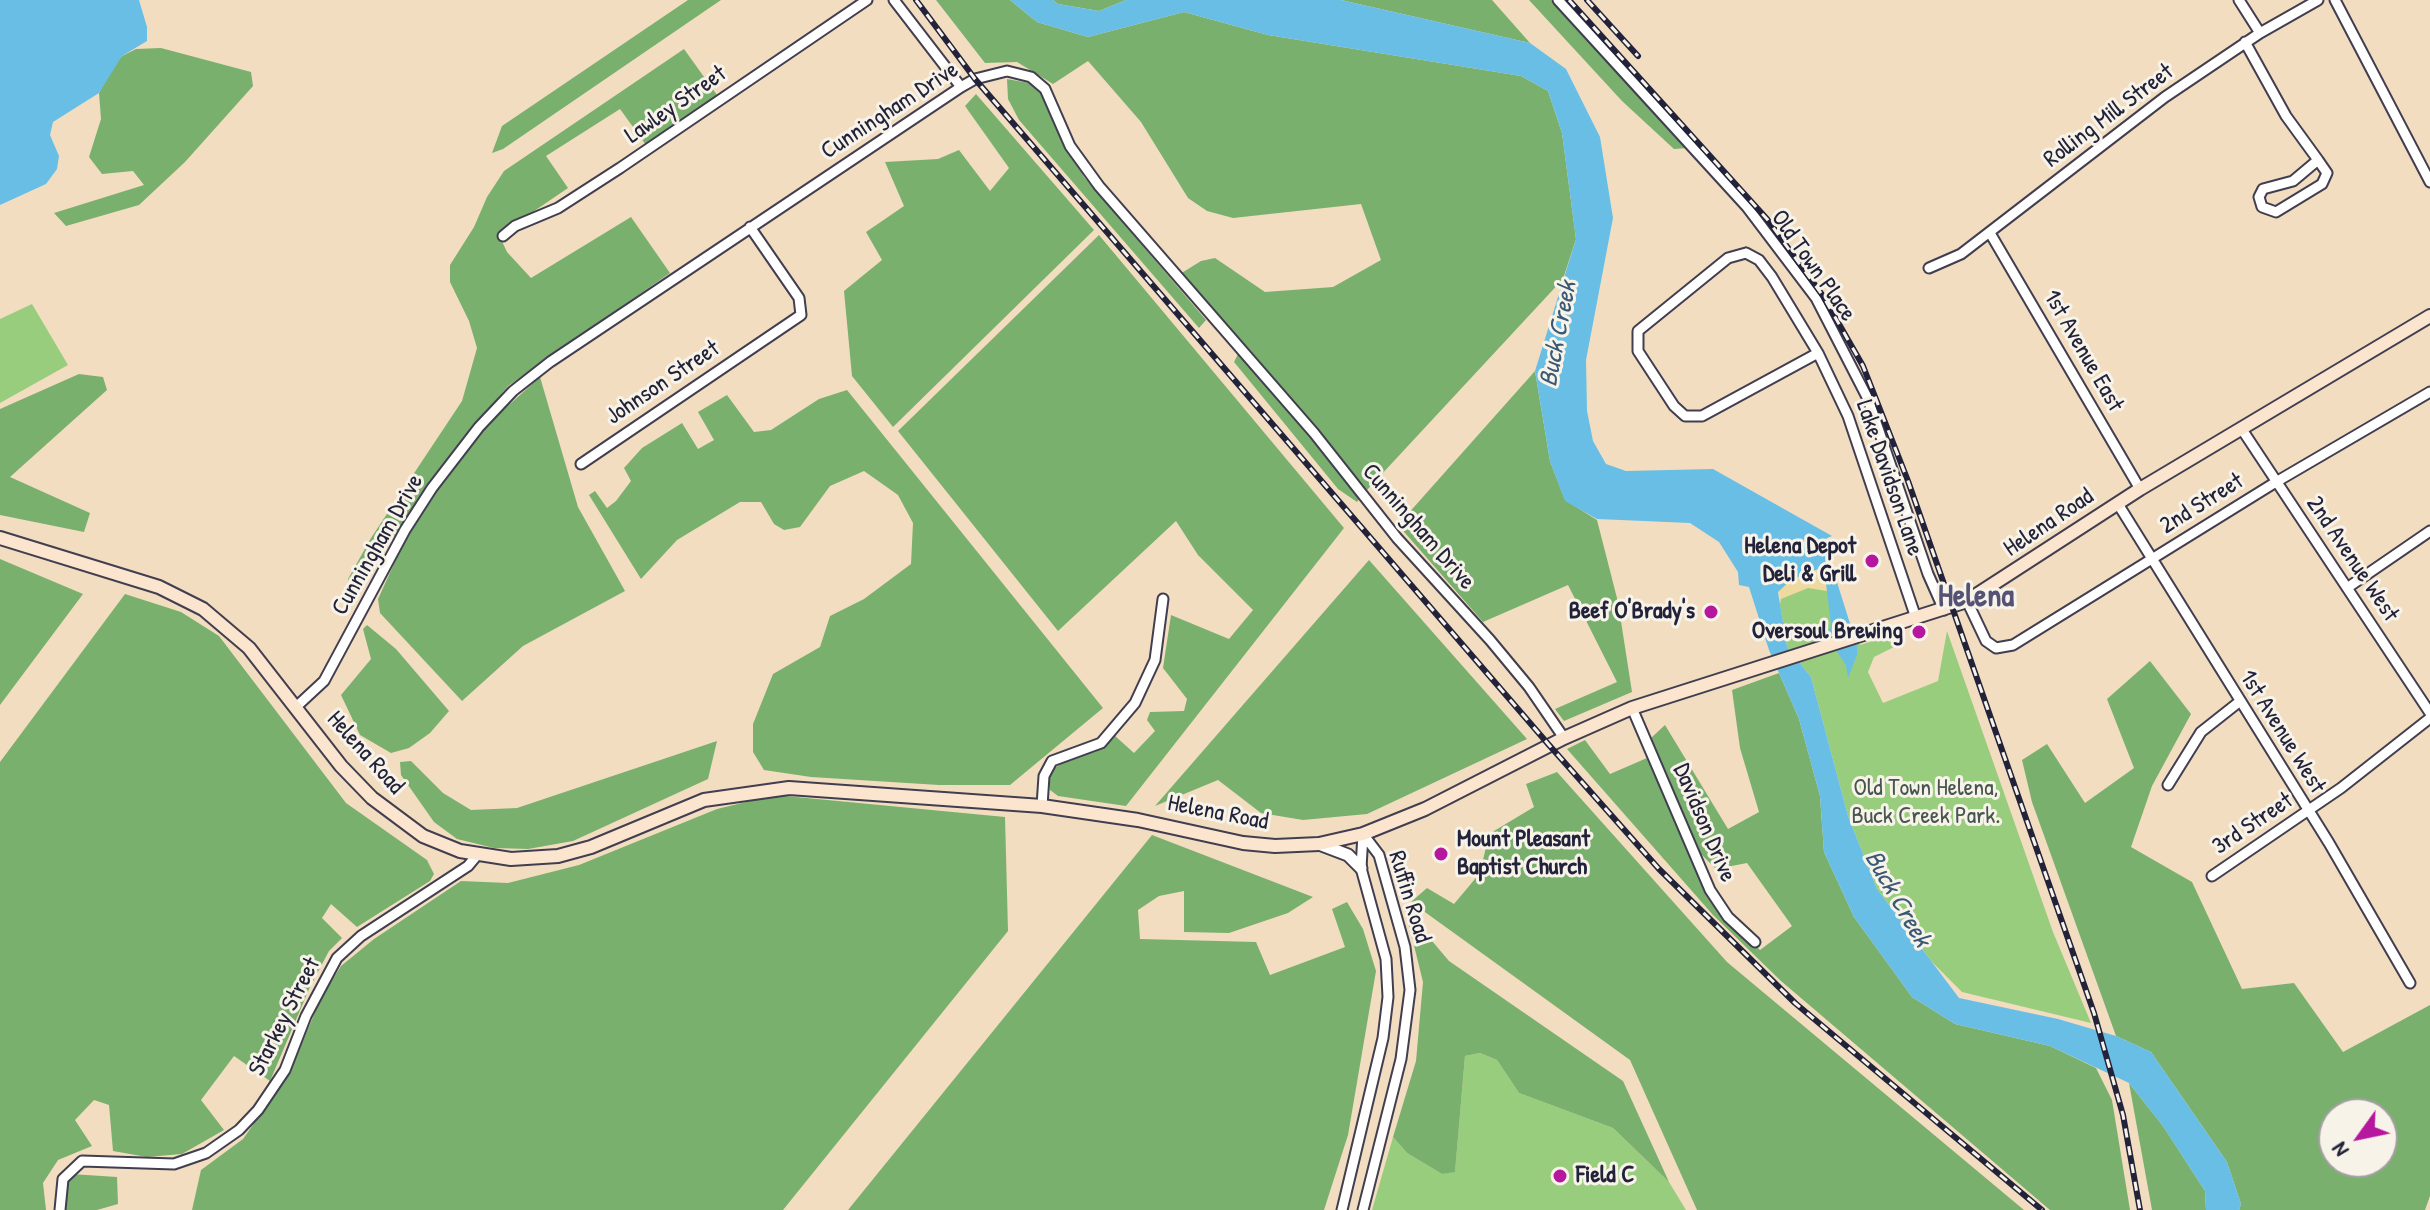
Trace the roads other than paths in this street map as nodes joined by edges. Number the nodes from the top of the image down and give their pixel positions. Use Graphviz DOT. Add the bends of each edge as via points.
graph roads {
  1 [pos="867,0"];
  2 [pos="894,0"];
  3 [pos="1558,0"];
  4 [pos="2239,0"];
  5 [pos="2318,0"];
  6 [pos="2335,0"];
  7 [pos="2260,33"];
  8 [pos="2245,42"];
  9 [pos="961,87"];
  10 [pos="2318,160"];
  11 [pos="2430,182"];
  12 [pos="750,227"];
  13 [pos="1990,233"];
  14 [pos="503,236"];
  15 [pos="1929,268"];
  16 [pos="2430,316"];
  17 [pos="1818,353"];
  18 [pos="2430,392"];
  19 [pos="2241,428"];
  20 [pos="581,464"];
  21 [pos="2276,482"];
  22 [pos="2140,489"];
  23 [pos="2118,504"];
  24 [pos="2430,531"];
  25 [pos="0,538"];
  26 [pos="2151,559"];
  27 [pos="2347,588"];
  28 [pos="1163,599"];
  29 [pos="1967,601"];
  30 [pos="1944,610"];
  31 [pos="1916,618"];
  32 [pos="2239,702"];
  33 [pos="296,707"];
  34 [pos="1632,708"];
  35 [pos="2430,715"];
  36 [pos="1564,738"];
  37 [pos="2168,785"];
  38 [pos="1042,806"];
  39 [pos="2306,810"];
  40 [pos="1363,834"];
  41 [pos="1319,844"];
  42 [pos="478,854"];
  43 [pos="1361,868"];
  44 [pos="2212,876"];
  45 [pos="1755,942"];
  46 [pos="2410,983"];
  47 [pos="60,1210"];
  48 [pos="1342,1210"];
  49 [pos="1363,1210"];
  1 -- 14 [label="street, Lawley Street" via="620,168"];
  2 -- 9 [label="street"];
  3 -- 30 [label="street, Old Town Place" via="1747,207 1816,298 1868,399"];
  4 -- 7 [label="street"];
  5 -- 7 [label="street, Rolling Mill Street"];
  6 -- 11 [label="street"];
  7 -- 8 [label="street, Rolling Mill Street"];
  8 -- 10 [label="street" via="2286,116"];
  8 -- 13 [label="street, Rolling Mill Street"];
  9 -- 12 [label="street, Cunningham Drive"];
  9 -- 36 [label="street, Cunningham Drive" via="1007,71 1031,77 1045,89 1070,146 1099,186 1490,640"];
  10 -- 10 [label="street" via="2327,173 2322,184 2276,212 2262,207 2263,189 2293,181"];
  12 -- 20 [label="street, Johnson Street" via="783,271 802,305 801,315"];
  12 -- 33 [label="street, Cunningham Drive" via="535,372 494,410 405,530 324,681"];
  13 -- 15 [label="street, Rolling Mill Street" via="1950,261"];
  13 -- 22 [label="street, 1st Avenue East"];
  16 -- 19 [label="main road, Helena Road"];
  17 -- 17 [label="street, Lake Davidson Lane" via="1772,277 1753,255 1740,252 1646,322 1636,344 1674,406 1697,418"];
  17 -- 31 [label="street, Lake Davidson Lane" via="1848,416"];
  18 -- 21 [label="street, 2nd Street"];
  19 -- 21 [label="street, 2nd Avenue West"];
  19 -- 22 [label="main road, Helena Road"];
  21 -- 26 [label="street, 2nd Street"];
  21 -- 27 [label="street, 2nd Avenue West"];
  22 -- 23 [label="main road, Helena Road"];
  23 -- 26 [label="street, 1st Avenue West"];
  23 -- 29 [label="main road, Helena Road"];
  24 -- 27 [label="street"];
  25 -- 33 [label="main road, Helena Road" via="189,600 249,648"];
  26 -- 29 [label="street, 2nd Street" via="2013,645 1996,648 1981,635"];
  26 -- 32 [label="street, 1st Avenue West"];
  27 -- 35 [label="street, 2nd Avenue West"];
  28 -- 38 [label="street" via="1155,660 1135,703 1101,743 1052,761 1044,776"];
  29 -- 30 [label="main road, Helena Road"];
  30 -- 31 [label="main road, Helena Road"];
  31 -- 34 [label="main road, Helena Road"];
  32 -- 37 [label="street" via="2201,732"];
  32 -- 39 [label="street, 1st Avenue West"];
  33 -- 42 [label="main road, Helena Road" via="341,766 386,811 423,836"];
  34 -- 36 [label="main road, Helena Road"];
  34 -- 45 [label="street, Davidson Drive" via="1710,890 1728,917"];
  35 -- 39 [label="street, 3rd Street"];
  36 -- 40 [label="main road, Helena Road" via="1425,809"];
  38 -- 41 [label="main road, Helena Road" via="1125,817 1243,843"];
  38 -- 42 [label="main road, Helena Road" via="835,789 769,789 704,800 558,856 511,859"];
  39 -- 44 [label="street, 3rd Street"];
  39 -- 46 [label="street, 1st Avenue West"];
  40 -- 41 [label="main road, Helena Road"];
  40 -- 43 [label="street, Ruffin Road"];
  40 -- 49 [label="street, Ruffin Road" via="1379,855 1403,939 1410,990 1404,1044"];
  41 -- 43 [label="street" via="1348,855"];
  42 -- 47 [label="street, Starkey Street" via="337,958 285,1070 239,1130 206,1153 174,1164 82,1161 63,1179"];
  43 -- 48 [label="street, Ruffin Road" via="1386,959 1388,997"];
}
